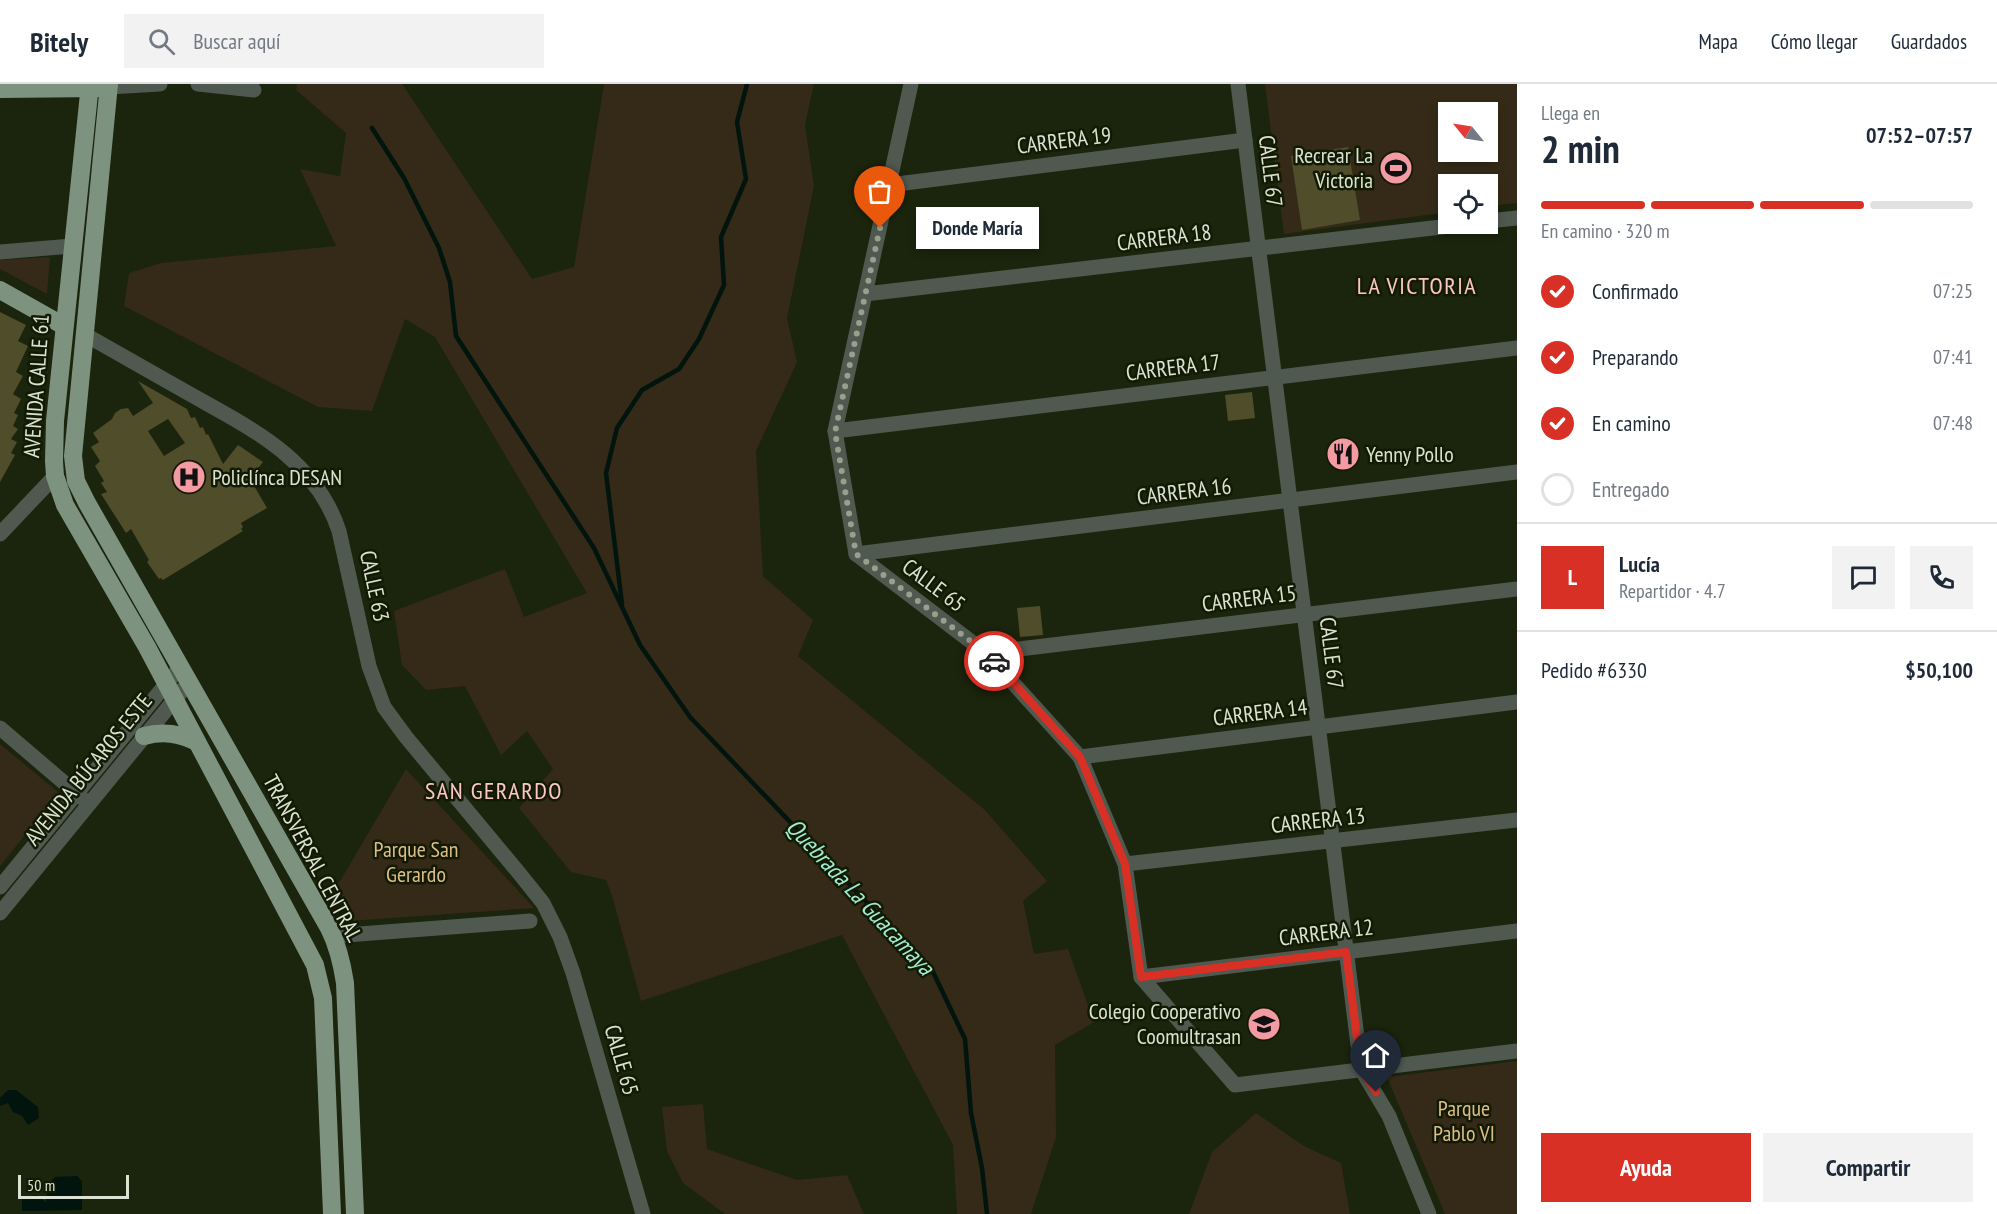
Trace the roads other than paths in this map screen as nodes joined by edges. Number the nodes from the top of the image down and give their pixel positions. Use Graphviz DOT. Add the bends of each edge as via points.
graph roads {
  1 [pos="160,84"];
  2 [pos="198,84"];
  3 [pos="911,84"];
  4 [pos="1238,84"];
  5 [pos="109,85"];
  6 [pos="90,86"];
  7 [pos="0,89"];
  8 [pos="254,90"];
  9 [pos="1245,140"];
  10 [pos="889,184"];
  11 [pos="1517,218"];
  12 [pos="1498,220"];
  13 [pos="1438,227"];
  14 [pos="72,246"];
  15 [pos="1258,248"];
  16 [pos="0,252"];
  17 [pos="0,290"];
  18 [pos="865,294"];
  19 [pos="64,326"];
  20 [pos="84,334"];
  21 [pos="1517,348"];
  22 [pos="1275,377"];
  23 [pos="835,432"];
  24 [pos="1517,472"];
  25 [pos="56,476"];
  26 [pos="1290,500"];
  27 [pos="0,534"];
  28 [pos="856,554"];
  29 [pos="1517,589"];
  30 [pos="1304,614"];
  31 [pos="986,653"];
  32 [pos="184,674"];
  33 [pos="170,691"];
  34 [pos="1517,702"];
  35 [pos="1318,727"];
  36 [pos="0,728"];
  37 [pos="144,736"];
  38 [pos="197,742"];
  39 [pos="1080,757"];
  40 [pos="76,793"];
  41 [pos="89,804"];
  42 [pos="1517,820"];
  43 [pos="1332,841"];
  44 [pos="1125,864"];
  45 [pos="0,887"];
  46 [pos="0,913"];
  47 [pos="552,920"];
  48 [pos="530,921"];
  49 [pos="1517,931"];
  50 [pos="333,936"];
  51 [pos="1346,952"];
  52 [pos="1141,977"];
  53 [pos="1517,1051"];
  54 [pos="1361,1069"];
  55 [pos="332,1214"];
  56 [pos="355,1214"];
  57 [pos="643,1214"];
  58 [pos="1429,1214"];
  1 -- 5 [label="street"];
  2 -- 8 [label="street"];
  3 -- 10 [label="street"];
  4 -- 9 [label="street, CALLE 67"];
  5 -- 6 [label="main road"];
  5 -- 20 [label="main road, AVENIDA CALLE 61"];
  6 -- 7 [label="main road"];
  6 -- 14 [label="main road, AVENIDA CALLE 61"];
  9 -- 10 [label="street, CARRERA 19"];
  9 -- 15 [label="street, CALLE 67"];
  10 -- 18 [label="street"];
  11 -- 12 [label="street"];
  13 -- 15 [label="street, CARRERA 18"];
  14 -- 16 [label="street"];
  14 -- 19 [label="main road, AVENIDA CALLE 61"];
  15 -- 18 [label="street, CARRERA 18"];
  15 -- 22 [label="street, CALLE 67"];
  17 -- 19 [label="main road"];
  18 -- 23 [label="street"];
  19 -- 25 [label="main road, AVENIDA CALLE 61" via="55,421"];
  20 -- 32 [label="main road, AVENIDA CALLE 61" via="73,456 76,481"];
  20 -- 47 [label="street, CALLE 63" via="252,429 295,462 317,486 339,531 369,666 384,707 543,903"];
  21 -- 22 [label="street, CARRERA 17"];
  22 -- 23 [label="street, CARRERA 17"];
  22 -- 26 [label="street, CALLE 67"];
  23 -- 28 [label="street"];
  24 -- 26 [label="street, CARRERA 16"];
  25 -- 27 [label="street"];
  25 -- 33 [label="main road, AVENIDA CALLE 61" via="65,505"];
  26 -- 28 [label="street, CARRERA 16"];
  26 -- 30 [label="street, CALLE 67"];
  28 -- 31 [label="street, CALLE 65"];
  29 -- 30 [label="street, CARRERA 15"];
  30 -- 31 [label="street, CARRERA 15"];
  30 -- 35 [label="street, CALLE 67"];
  31 -- 39 [label="street, CALLE 65"];
  32 -- 33 [label="street, AVENIDA BÚCAROS ESTE"];
  32 -- 50 [label="main road, TRANSVERSAL CENTRAL"];
  33 -- 37 [label="street, AVENIDA BÚCAROS ESTE"];
  33 -- 38 [label="main road, TRANSVERSAL CENTRAL"];
  33 -- 40 [label="street, AVENIDA BÚCAROS ESTE"];
  34 -- 35 [label="street, CARRERA 14"];
  35 -- 39 [label="street, CARRERA 14"];
  35 -- 43 [label="street, CALLE 67"];
  36 -- 40 [label="street"];
  37 -- 38 [label="main road" via="174,733"];
  37 -- 41 [label="street, AVENIDA BÚCAROS ESTE"];
  38 -- 55 [label="main road, TRANSVERSAL CENTRAL" via="309,950 320,978"];
  39 -- 44 [label="street, CALLE 65"];
  40 -- 41 [label="street"];
  40 -- 45 [label="street, AVENIDA BÚCAROS ESTE"];
  41 -- 46 [label="street, AVENIDA BÚCAROS ESTE"];
  42 -- 43 [label="street, CARRERA 13"];
  43 -- 44 [label="street, CARRERA 13"];
  43 -- 51 [label="street, CALLE 67"];
  44 -- 52 [label="street, CALLE 65"];
  47 -- 57 [label="street, CALLE 65" via="573,973"];
  48 -- 50 [label="street"];
  49 -- 51 [label="street, CARRERA 12"];
  50 -- 56 [label="main road, TRANSVERSAL CENTRAL" via="345,983"];
  51 -- 52 [label="street, CARRERA 12"];
  51 -- 54 [label="street, CALLE 67"];
  52 -- 54 [label="street" via="1235,1085"];
  53 -- 54 [label="street"];
  54 -- 58 [label="street, CALLE 67" via="1389,1116"];
}
